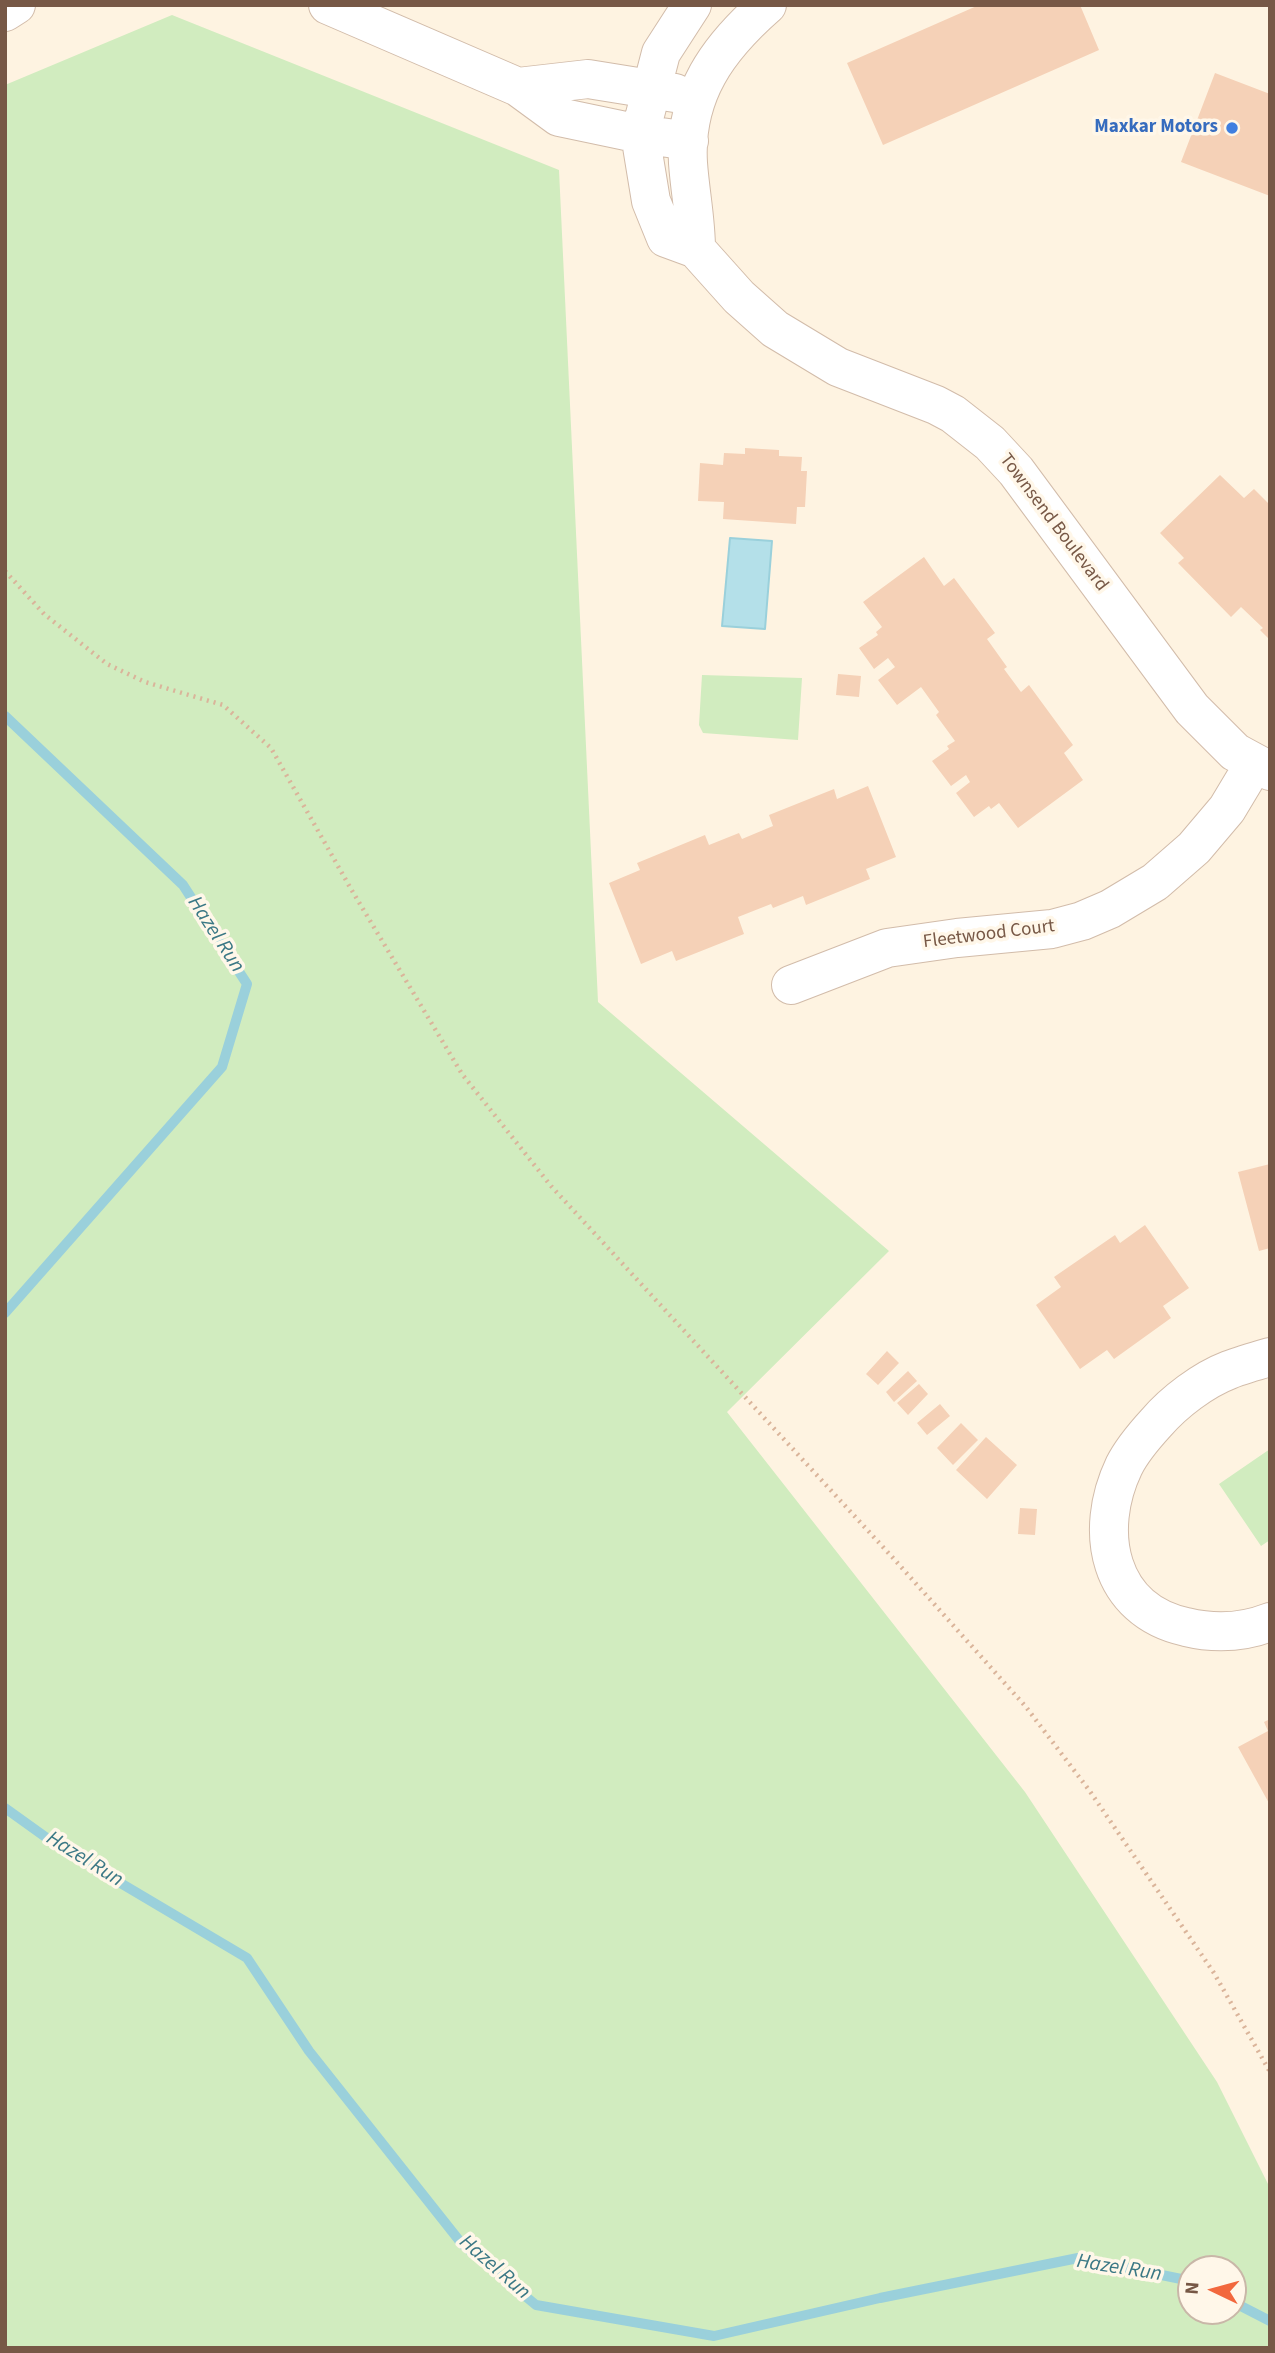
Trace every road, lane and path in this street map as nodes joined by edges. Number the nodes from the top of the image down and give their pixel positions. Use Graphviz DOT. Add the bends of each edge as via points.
graph roads {
  1 [pos="16,5"];
  2 [pos="328,5"];
  3 [pos="692,5"];
  4 [pos="767,5"];
  5 [pos="5,12"];
  6 [pos="518,88"];
  7 [pos="651,89"];
  8 [pos="696,96"];
  9 [pos="640,134"];
  10 [pos="690,141"];
  11 [pos="696,249"];
  12 [pos="5,571"];
  13 [pos="1262,768"];
  14 [pos="791,985"];
  15 [pos="1270,1357"];
  16 [pos="1270,1622"];
  17 [pos="1270,2072"];
  1 -- 5 [label="street"];
  2 -- 6 [label="street"];
  3 -- 7 [label="street, Townsend Boulevard" via="661,52"];
  4 -- 8 [label="street" via="716,58"];
  6 -- 7 [label="street" via="588,79"];
  6 -- 9 [label="street" via="559,117"];
  7 -- 8 [label="street"];
  7 -- 9 [label="street, Townsend Boulevard"];
  8 -- 10 [label="street"];
  9 -- 10 [label="street"];
  9 -- 11 [label="street, Townsend Boulevard" via="651,201 666,238"];
  10 -- 11 [label="street"];
  11 -- 13 [label="street, Townsend Boulevard" via="738,297 775,329 838,367 953,414 990,443 1016,471 1192,709 1236,752"];
  12 -- 17 [label="path" via="44,614 107,664 145,682 223,705 271,748 462,1074 551,1185 1034,1717 1214,1973"];
  13 -- 14 [label="street, Fleetwood Court" via="1194,848 1155,882 1110,909 1052,929 887,948"];
  15 -- 16 [label="street" via="1228,1370 1156,1422 1124,1465 1108,1533 1112,1561 1123,1588 1143,1609 1173,1625 1206,1632 1233,1632"];
}
